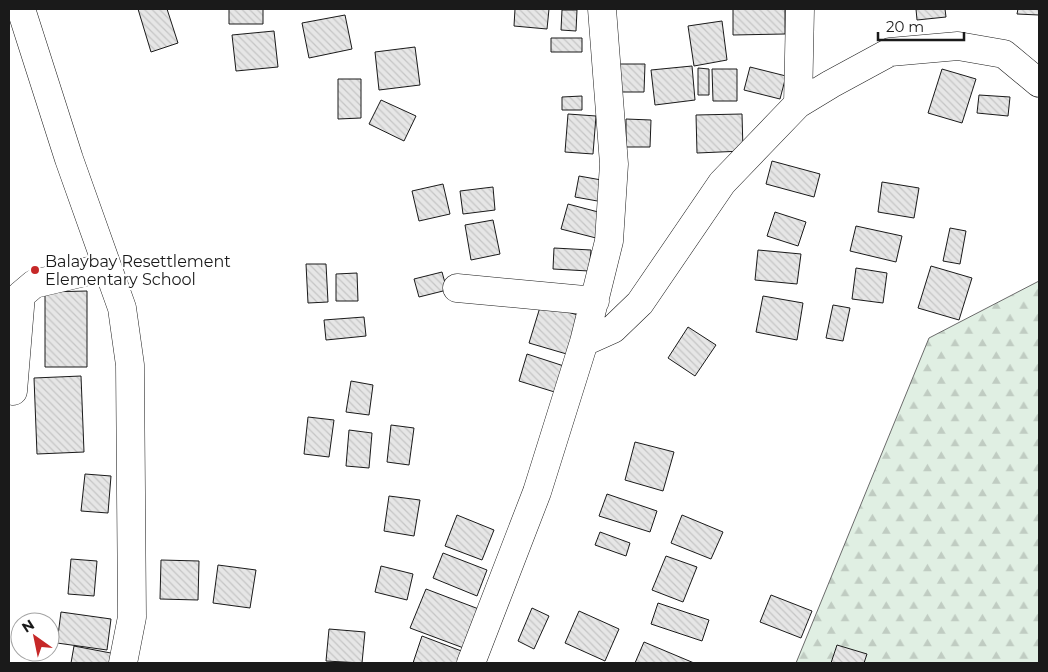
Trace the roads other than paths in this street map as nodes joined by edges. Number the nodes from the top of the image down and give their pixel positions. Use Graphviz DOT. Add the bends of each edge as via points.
graph roads {
  1 [pos="21,9"];
  2 [pos="602,9"];
  3 [pos="800,9"];
  4 [pos="1039,83"];
  5 [pos="798,104"];
  6 [pos="106,267"];
  7 [pos="457,288"];
  8 [pos="595,301"];
  9 [pos="584,342"];
  10 [pos="13,391"];
  11 [pos="123,663"];
  12 [pos="471,663"];
  1 -- 6 [label="street"];
  2 -- 8 [label="street" via="614,164 609,241"];
  3 -- 5 [label="street"];
  4 -- 5 [label="street" via="1004,54 958,46 900,51 890,52"];
  5 -- 9 [label="street" via="722,183 640,303 613,329"];
  6 -- 10 [label="street" via="34,284 21,295"];
  6 -- 11 [label="street" via="122,308 130,365 132,617"];
  7 -- 8 [label="street"];
  8 -- 9 [label="street"];
  9 -- 12 [label="street" via="537,492"];
}
